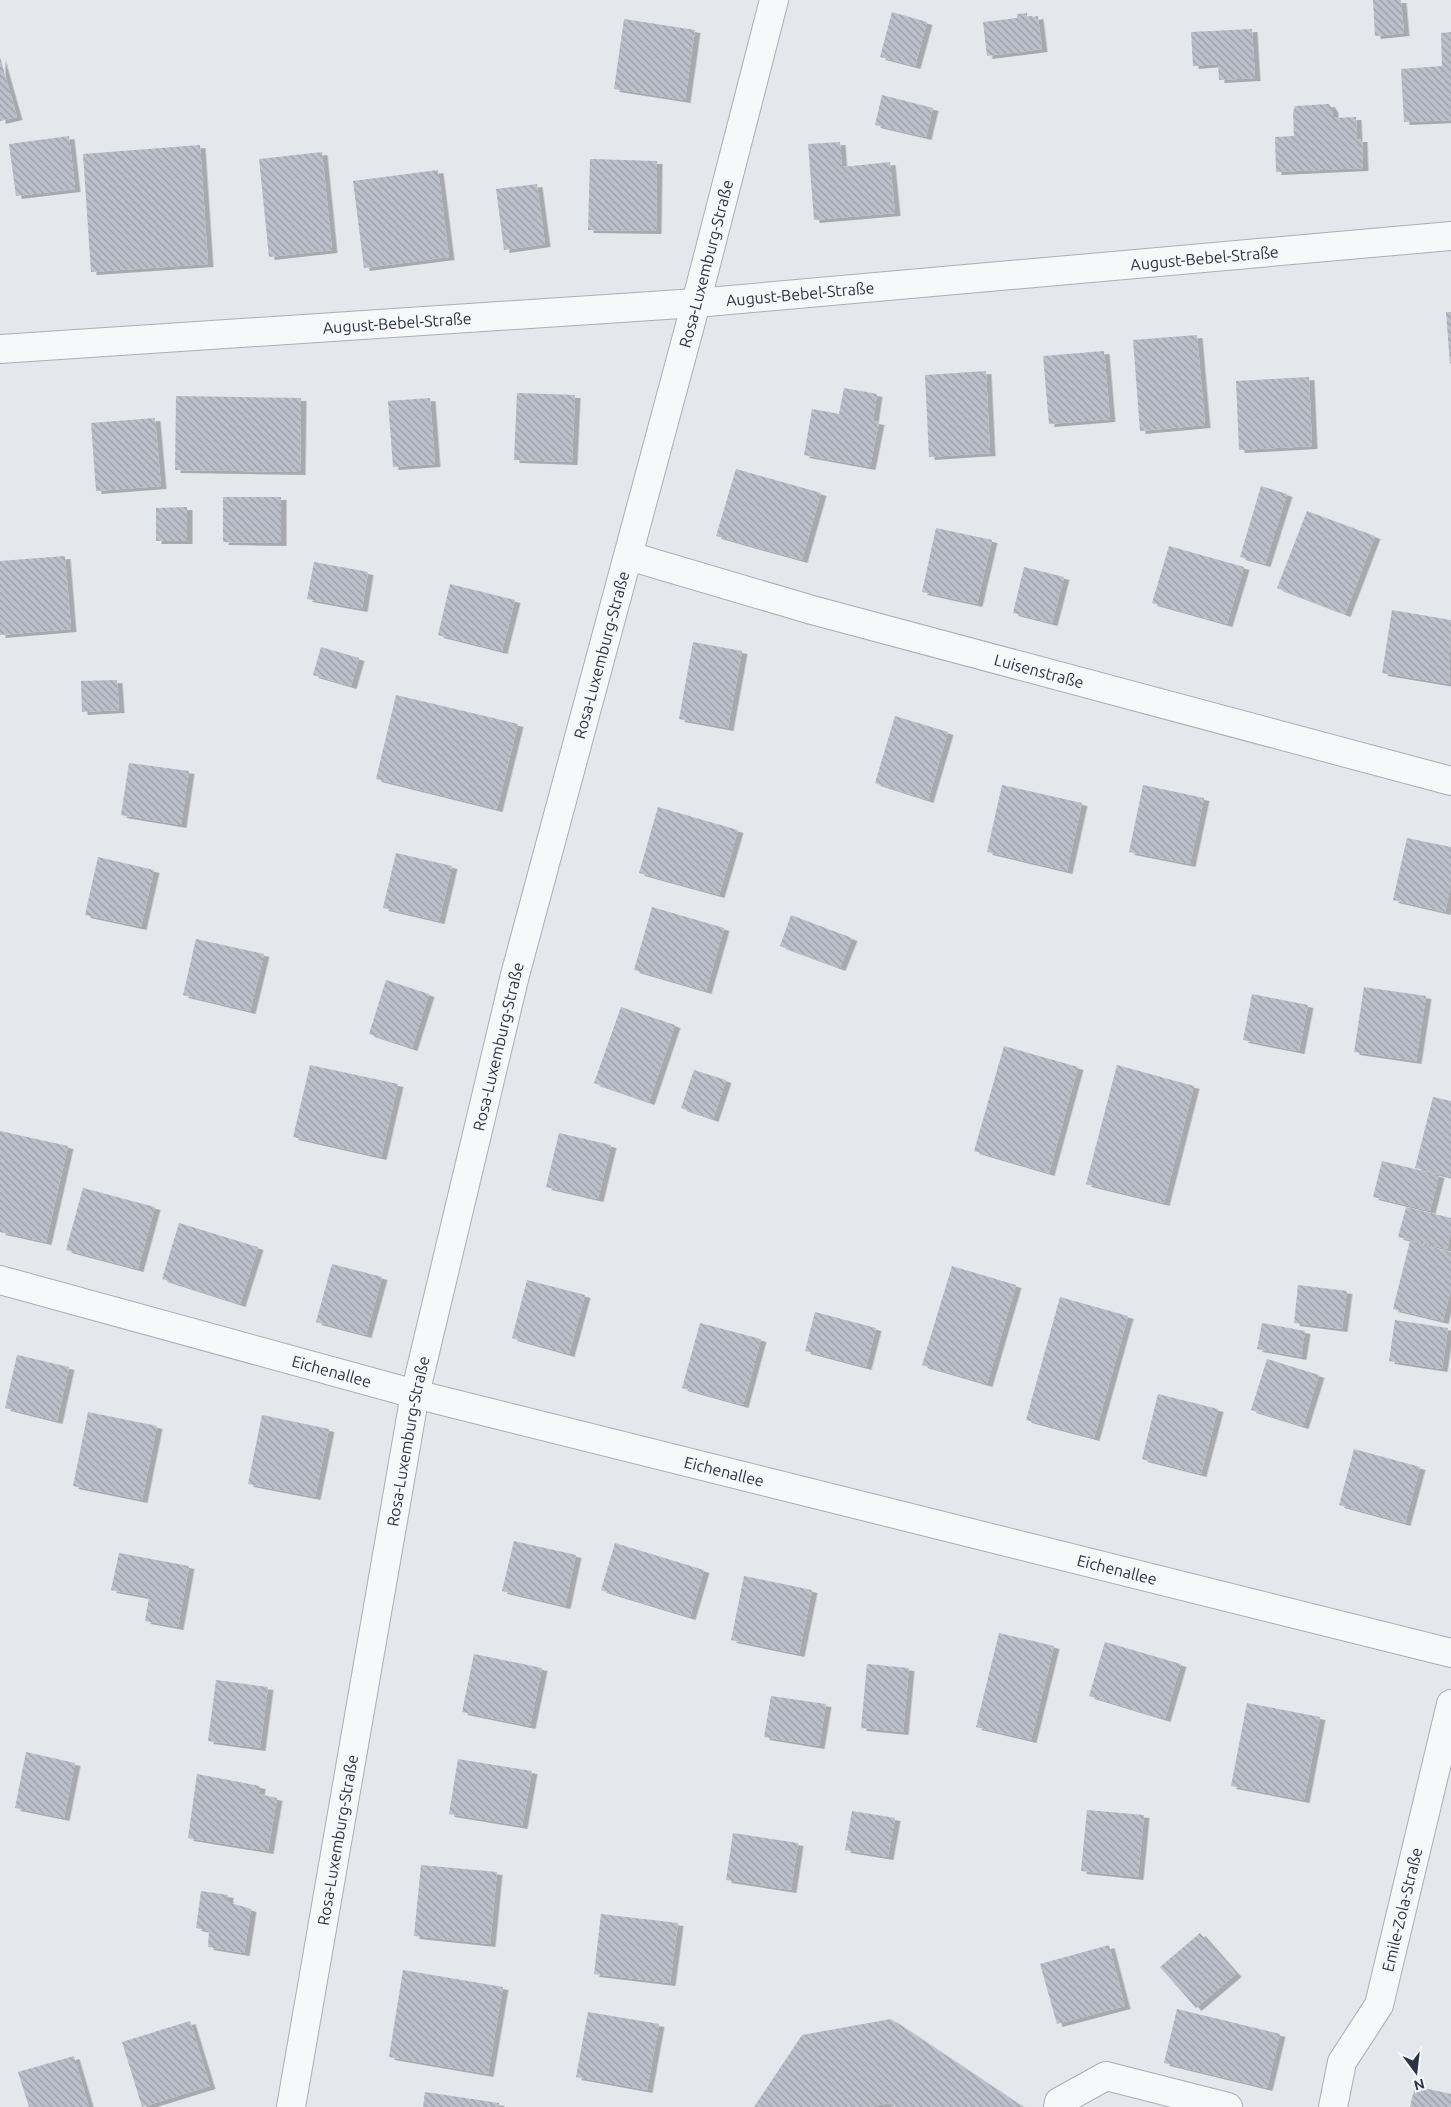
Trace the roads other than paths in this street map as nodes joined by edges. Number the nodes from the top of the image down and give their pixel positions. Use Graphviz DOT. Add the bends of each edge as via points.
graph roads {
  1 [pos="774,0"];
  2 [pos="1451,236"];
  3 [pos="696,303"];
  4 [pos="0,349"];
  5 [pos="629,556"];
  6 [pos="1451,781"];
  7 [pos="0,1280"];
  8 [pos="415,1394"];
  9 [pos="1451,1653"];
  10 [pos="1451,1704"];
  11 [pos="292,2107"];
  12 [pos="1058,2107"];
  13 [pos="1228,2107"];
  14 [pos="1333,2107"];
  1 -- 3 [label="street, Rosa-Luxemburg-Straße"];
  2 -- 3 [label="street, August-Bebel-Straße"];
  3 -- 4 [label="street, August-Bebel-Straße"];
  3 -- 5 [label="street, Rosa-Luxemburg-Straße"];
  5 -- 6 [label="street, Luisenstraße" via="812,610"];
  5 -- 8 [label="street, Rosa-Luxemburg-Straße" via="515,975"];
  7 -- 8 [label="street, Eichenallee"];
  8 -- 9 [label="street, Eichenallee"];
  8 -- 11 [label="street, Rosa-Luxemburg-Straße"];
  10 -- 14 [label="street, Emile-Zola-Straße" via="1379,2004 1342,2062"];
  12 -- 13 [label="street" via="1059,2102 1106,2076"];
}
